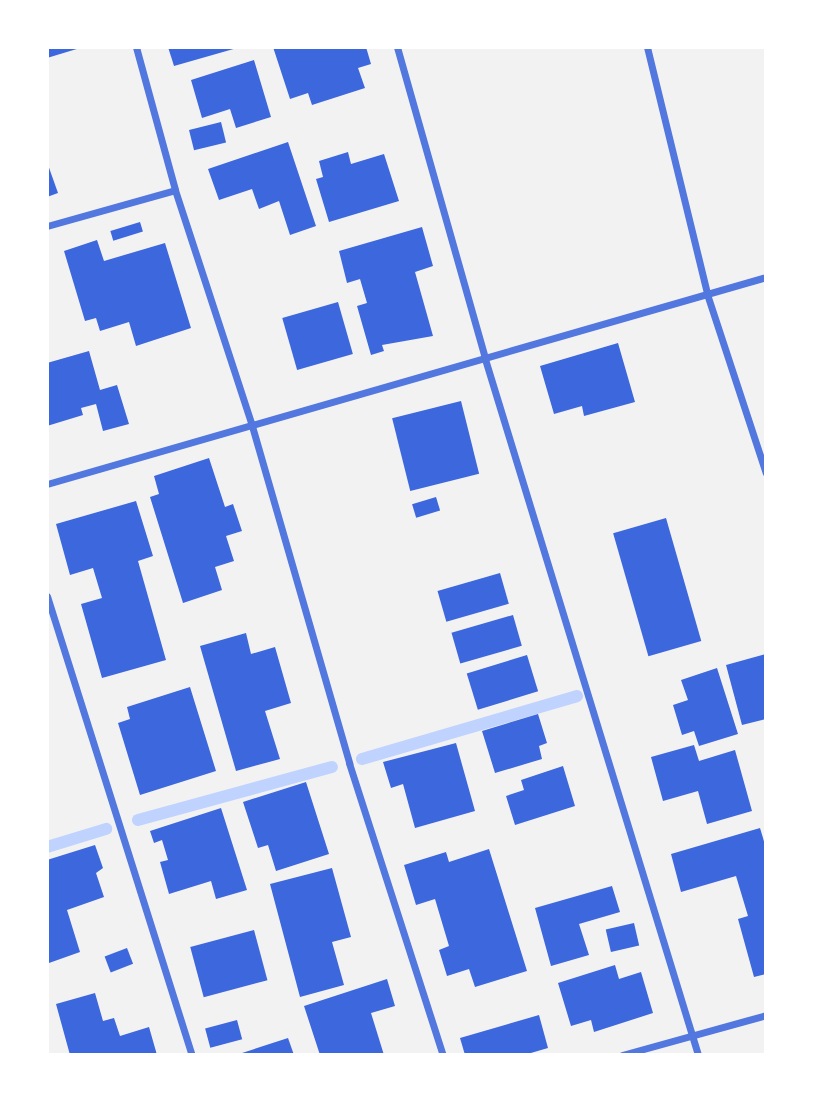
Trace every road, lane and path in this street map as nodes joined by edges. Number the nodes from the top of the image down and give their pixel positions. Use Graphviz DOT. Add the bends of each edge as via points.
graph roads {
  1 [pos="136,47"];
  2 [pos="397,47"];
  3 [pos="648,47"];
  4 [pos="175,190"];
  5 [pos="47,226"];
  6 [pos="766,276"];
  7 [pos="707,294"];
  8 [pos="485,359"];
  9 [pos="252,426"];
  10 [pos="766,473"];
  11 [pos="47,484"];
  12 [pos="47,596"];
  13 [pos="766,1016"];
  14 [pos="692,1036"];
  15 [pos="192,1055"];
  16 [pos="443,1055"];
  17 [pos="622,1055"];
  18 [pos="698,1055"];
  1 -- 4 [label="street"];
  2 -- 8 [label="street"];
  3 -- 7 [label="street"];
  4 -- 5 [label="street"];
  4 -- 9 [label="street"];
  6 -- 7 [label="street"];
  7 -- 8 [label="street"];
  7 -- 10 [label="street"];
  8 -- 9 [label="street"];
  8 -- 14 [label="street"];
  9 -- 11 [label="street"];
  9 -- 16 [label="street" via="349,762"];
  12 -- 15 [label="street"];
  13 -- 14 [label="street"];
  14 -- 17 [label="street"];
  14 -- 18 [label="street"];
}
